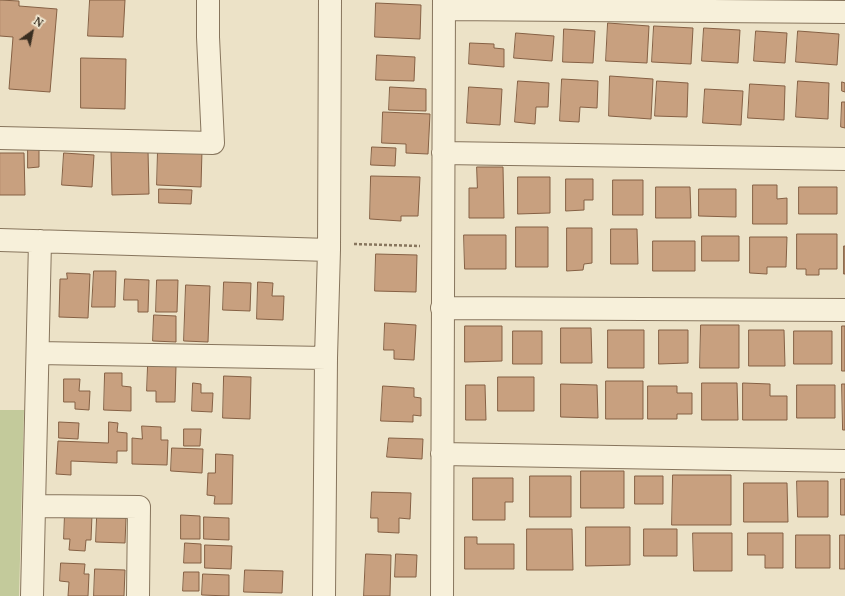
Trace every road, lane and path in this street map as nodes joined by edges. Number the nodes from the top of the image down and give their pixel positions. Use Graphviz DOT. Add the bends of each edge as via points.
graph roads {
  1 [pos="208,0"];
  2 [pos="330,0"];
  3 [pos="444,5"];
  4 [pos="845,12"];
  5 [pos="0,138"];
  6 [pos="443,154"];
  7 [pos="845,159"];
  8 [pos="0,240"];
  9 [pos="40,241"];
  10 [pos="354,244"];
  11 [pos="442,247"];
  12 [pos="329,250"];
  13 [pos="442,308"];
  14 [pos="845,310"];
  15 [pos="38,352"];
  16 [pos="326,358"];
  17 [pos="442,454"];
  18 [pos="845,461"];
  19 [pos="35,506"];
  20 [pos="32,596"];
  21 [pos="138,596"];
  22 [pos="324,596"];
  23 [pos="442,596"];
  1 -- 5 [label="street" via="213,143"];
  2 -- 12 [label="street"];
  3 -- 4 [label="street"];
  3 -- 6 [label="street"];
  6 -- 7 [label="street"];
  6 -- 11 [label="street"];
  8 -- 9 [label="street"];
  9 -- 12 [label="street"];
  9 -- 15 [label="street"];
  10 -- 11 [label="path"];
  11 -- 13 [label="street"];
  12 -- 16 [label="street"];
  13 -- 14 [label="street"];
  13 -- 17 [label="street"];
  15 -- 16 [label="street"];
  15 -- 19 [label="street"];
  16 -- 22 [label="street"];
  17 -- 18 [label="street"];
  17 -- 23 [label="street"];
  19 -- 20 [label="street"];
  19 -- 21 [label="street" via="140,507"];
}
